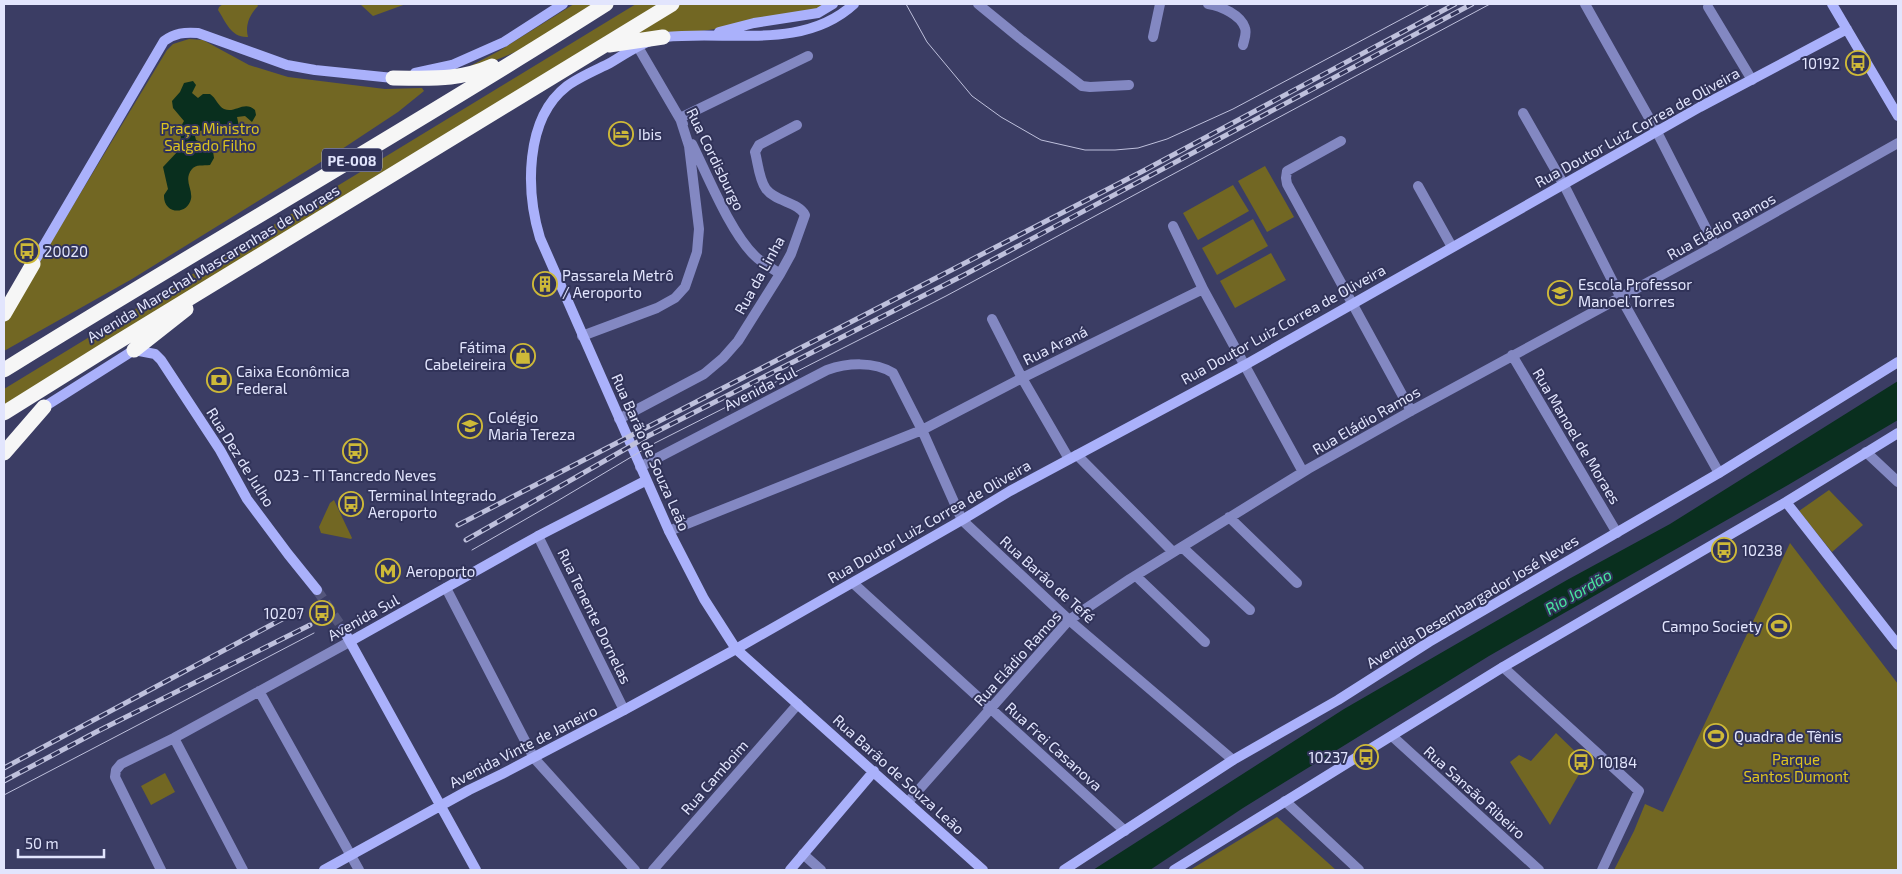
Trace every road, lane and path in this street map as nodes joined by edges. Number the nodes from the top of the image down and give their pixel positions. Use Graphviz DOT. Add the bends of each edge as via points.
graph roads {
  1 [pos="563,4"];
  2 [pos="606,4"];
  3 [pos="672,4"];
  4 [pos="833,4"];
  5 [pos="854,4"];
  6 [pos="978,4"];
  7 [pos="1160,4"];
  8 [pos="1208,4"];
  9 [pos="1585,4"];
  10 [pos="1832,4"];
  11 [pos="1708,7"];
  12 [pos="1847,29"];
  13 [pos="698,36"];
  14 [pos="1153,37"];
  15 [pos="663,38"];
  16 [pos="550,39"];
  17 [pos="1244,45"];
  18 [pos="603,46"];
  19 [pos="638,47"];
  20 [pos="808,56"];
  21 [pos="393,78"];
  22 [pos="1752,80"];
  23 [pos="1130,85"];
  24 [pos="1523,113"];
  25 [pos="1898,116"];
  26 [pos="680,118"];
  27 [pos="797,125"];
  28 [pos="1657,132"];
  29 [pos="1341,141"];
  30 [pos="1898,143"];
  31 [pos="1564,185"];
  32 [pos="1418,186"];
  33 [pos="1173,226"];
  34 [pos="1715,246"];
  35 [pos="1452,247"];
  36 [pos="33,264"];
  37 [pos="780,274"];
  38 [pos="215,283"];
  39 [pos="1203,289"];
  40 [pos="1621,298"];
  41 [pos="4,300"];
  42 [pos="1352,304"];
  43 [pos="96,313"];
  44 [pos="4,314"];
  45 [pos="992,318"];
  46 [pos="582,336"];
  47 [pos="134,350"];
  48 [pos="1512,355"];
  49 [pos="4,359"];
  50 [pos="1898,362"];
  51 [pos="1245,365"];
  52 [pos="4,370"];
  53 [pos="1022,378"];
  54 [pos="896,379"];
  55 [pos="44,407"];
  56 [pos="1410,411"];
  57 [pos="4,414"];
  58 [pos="619,419"];
  59 [pos="922,430"];
  60 [pos="1898,433"];
  61 [pos="4,437"];
  62 [pos="1866,452"];
  63 [pos="4,454"];
  64 [pos="1073,457"];
  65 [pos="640,467"];
  66 [pos="1303,472"];
  67 [pos="1718,473"];
  68 [pos="646,480"];
  69 [pos="1898,482"];
  70 [pos="1786,502"];
  71 [pos="1229,518"];
  72 [pos="962,520"];
  73 [pos="669,531"];
  74 [pos="1617,533"];
  75 [pos="538,536"];
  76 [pos="1177,549"];
  77 [pos="1136,576"];
  78 [pos="853,583"];
  79 [pos="1297,583"];
  80 [pos="446,588"];
  81 [pos="317,590"];
  82 [pos="1250,610"];
  83 [pos="1070,620"];
  84 [pos="343,629"];
  85 [pos="351,641"];
  86 [pos="1205,642"];
  87 [pos="1898,645"];
  88 [pos="736,649"];
  89 [pos="1503,667"];
  90 [pos="260,691"];
  91 [pos="798,704"];
  92 [pos="991,709"];
  93 [pos="624,710"];
  94 [pos="1392,736"];
  95 [pos="174,738"];
  96 [pos="534,758"];
  97 [pos="1233,760"];
  98 [pos="874,771"];
  99 [pos="1285,801"];
  100 [pos="908,802"];
  101 [pos="441,805"];
  102 [pos="1125,831"];
  103 [pos="803,854"];
  104 [pos="351,855"];
  105 [pos="161,870"];
  106 [pos="243,870"];
  107 [pos="324,870"];
  108 [pos="359,870"];
  109 [pos="476,870"];
  110 [pos="635,870"];
  111 [pos="653,870"];
  112 [pos="790,870"];
  113 [pos="821,870"];
  114 [pos="983,870"];
  115 [pos="1064,870"];
  116 [pos="1174,870"];
  117 [pos="1359,870"];
  118 [pos="1539,870"];
  119 [pos="1602,870"];
  1 -- 21 [label="main road" via="504,42 452,65"];
  2 -- 16 [label="highway, Avenida Marechal Mascarenhas de Moraes / PE-008"];
  3 -- 18 [label="highway, Avenida Marechal Mascarenhas de Moraes / PE-008"];
  4 -- 13 [label="main road" via="818,13"];
  5 -- 13 [label="main road" via="830,22 811,29 775,35"];
  6 -- 23 [label="street" via="1082,86"];
  7 -- 14 [label="street"];
  8 -- 17 [label="street" via="1224,9 1241,22 1246,31"];
  9 -- 28 [label="street"];
  10 -- 12 [label="main road"];
  11 -- 22 [label="street"];
  12 -- 22 [label="main road, Rua Doutor Luiz Correa de Oliveira"];
  12 -- 25 [label="main road"];
  13 -- 15 [label="main road, Rua Barão de Souza Leão"];
  15 -- 18 [label="highway"];
  15 -- 19 [label="main road, Rua Barão de Souza Leão"];
  16 -- 21 [label="highway" via="476,73 454,78"];
  16 -- 43 [label="highway, Avenida Marechal Mascarenhas de Moraes / PE-008"];
  18 -- 38 [label="highway, Avenida Marechal Mascarenhas de Moraes / PE-008"];
  19 -- 26 [label="street, Rua Cordisburgo"];
  19 -- 46 [label="main road, Rua Barão de Souza Leão" via="567,86 550,103 538,127 531,187 535,224"];
  20 -- 26 [label="street"];
  21 -- 36 [label="main road" via="287,65 198,33 183,32 172,36 164,41"];
  22 -- 28 [label="main road, Rua Doutor Luiz Correa de Oliveira"];
  24 -- 31 [label="street"];
  26 -- 37 [label="street, Rua Cordisburgo" via="739,236 755,256"];
  26 -- 46 [label="street" via="689,146 699,229 697,252 685,287 657,308"];
  27 -- 37 [label="street, Rua da Linha" via="759,146 756,152 765,188 775,198 805,215"];
  28 -- 31 [label="main road, Rua Doutor Luiz Correa de Oliveira"];
  28 -- 34 [label="street"];
  29 -- 42 [label="street" via="1287,171 1286,178"];
  30 -- 34 [label="street, Rua Eládio Ramos"];
  31 -- 35 [label="main road, Rua Doutor Luiz Correa de Oliveira"];
  31 -- 40 [label="street"];
  32 -- 35 [label="street"];
  33 -- 39 [label="street"];
  34 -- 40 [label="street, Rua Eládio Ramos"];
  35 -- 42 [label="main road, Rua Doutor Luiz Correa de Oliveira"];
  36 -- 41 [label="highway"];
  36 -- 44 [label="highway"];
  37 -- 58 [label="street, Rua da Linha" via="738,342 723,358 704,374"];
  38 -- 47 [label="highway"];
  38 -- 57 [label="highway, Avenida Marechal Mascarenhas de Moraes / PE-008"];
  39 -- 51 [label="street"];
  39 -- 53 [label="street, Rua Araná"];
  40 -- 48 [label="street, Rua Eládio Ramos"];
  40 -- 67 [label="street"];
  42 -- 51 [label="main road, Rua Doutor Luiz Correa de Oliveira"];
  42 -- 56 [label="street"];
  43 -- 49 [label="highway"];
  43 -- 52 [label="highway, Avenida Marechal Mascarenhas de Moraes / PE-008"];
  45 -- 53 [label="street"];
  46 -- 58 [label="main road, Rua Barão de Souza Leão"];
  47 -- 55 [label="main road"];
  47 -- 81 [label="main road, Rua Dez de Julho" via="155,354 166,367 220,450 247,499"];
  48 -- 56 [label="street, Rua Eládio Ramos"];
  48 -- 74 [label="street, Rua Manoel de Moraes"];
  50 -- 67 [label="main road, Avenida Desembargador José Neves"];
  51 -- 64 [label="main road, Rua Doutor Luiz Correa de Oliveira"];
  51 -- 66 [label="street"];
  53 -- 59 [label="street, Rua Araná"];
  53 -- 64 [label="street"];
  54 -- 59 [label="street, Rua Barão de Tefé"];
  54 -- 65 [label="street, Avenida Sul" via="887,370 856,364 841,365"];
  55 -- 61 [label="highway" via="25,418"];
  55 -- 63 [label="highway"];
  56 -- 66 [label="street, Rua Eládio Ramos"];
  58 -- 65 [label="main road, Rua Barão de Souza Leão"];
  59 -- 72 [label="street, Rua Barão de Tefé"];
  59 -- 73 [label="street, Rua Araná"];
  60 -- 62 [label="main road"];
  62 -- 69 [label="street"];
  62 -- 70 [label="main road"];
  64 -- 72 [label="main road, Rua Doutor Luiz Correa de Oliveira"];
  64 -- 76 [label="street"];
  65 -- 68 [label="main road, Rua Barão de Souza Leão"];
  66 -- 71 [label="street, Rua Eládio Ramos"];
  67 -- 74 [label="main road, Avenida Desembargador José Neves"];
  68 -- 73 [label="main road, Rua Barão de Souza Leão"];
  68 -- 75 [label="main road, Avenida Sul"];
  70 -- 87 [label="main road"];
  70 -- 89 [label="main road"];
  71 -- 76 [label="street, Rua Eládio Ramos"];
  71 -- 79 [label="street"];
  72 -- 78 [label="main road, Rua Doutor Luiz Correa de Oliveira"];
  72 -- 83 [label="street, Rua Barão de Tefé"];
  73 -- 88 [label="main road, Rua Barão de Souza Leão" via="704,599"];
  74 -- 97 [label="main road, Avenida Desembargador José Neves"];
  75 -- 80 [label="main road, Avenida Sul"];
  75 -- 93 [label="street, Rua Tenente Dornelas"];
  76 -- 77 [label="street, Rua Eládio Ramos"];
  76 -- 82 [label="street"];
  77 -- 83 [label="street, Rua Eládio Ramos"];
  77 -- 86 [label="street"];
  78 -- 88 [label="main road, Rua Doutor Luiz Correa de Oliveira"];
  78 -- 92 [label="street, Rua Frei Casanova"];
  80 -- 85 [label="main road, Avenida Sul"];
  80 -- 96 [label="street"];
  83 -- 92 [label="street, Rua Eládio Ramos"];
  83 -- 97 [label="street, Rua Barão de Tefé"];
  84 -- 85 [label="main road"];
  85 -- 90 [label="street, Avenida Sul"];
  85 -- 101 [label="main road"];
  88 -- 91 [label="main road, Rua Barão de Souza Leão"];
  88 -- 93 [label="main road, Avenida Vinte de Janeiro"];
  89 -- 94 [label="main road"];
  89 -- 119 [label="street" via="1639,791"];
  90 -- 95 [label="street, Avenida Sul"];
  90 -- 104 [label="street"];
  91 -- 98 [label="main road, Rua Barão de Souza Leão"];
  91 -- 111 [label="street, Rua Camboim"];
  92 -- 100 [label="street, Rua Eládio Ramos"];
  92 -- 102 [label="street, Rua Frei Casanova"];
  93 -- 96 [label="main road, Avenida Vinte de Janeiro"];
  94 -- 99 [label="main road"];
  94 -- 118 [label="street, Rua Sansão Ribeiro"];
  95 -- 105 [label="street, Avenida Sul" via="121,764 115,777"];
  95 -- 106 [label="street"];
  96 -- 101 [label="main road, Avenida Vinte de Janeiro"];
  96 -- 110 [label="street"];
  97 -- 102 [label="main road, Avenida Desembargador José Neves"];
  98 -- 100 [label="main road, Rua Barão de Souza Leão"];
  98 -- 103 [label="main road"];
  99 -- 116 [label="main road"];
  99 -- 117 [label="street"];
  100 -- 114 [label="main road, Rua Barão de Souza Leão"];
  101 -- 104 [label="main road, Avenida Vinte de Janeiro"];
  101 -- 109 [label="main road"];
  102 -- 115 [label="main road, Avenida Desembargador José Neves"];
  103 -- 112 [label="main road"];
  103 -- 113 [label="street"];
  104 -- 107 [label="main road, Avenida Vinte de Janeiro"];
  104 -- 108 [label="street"];
}
